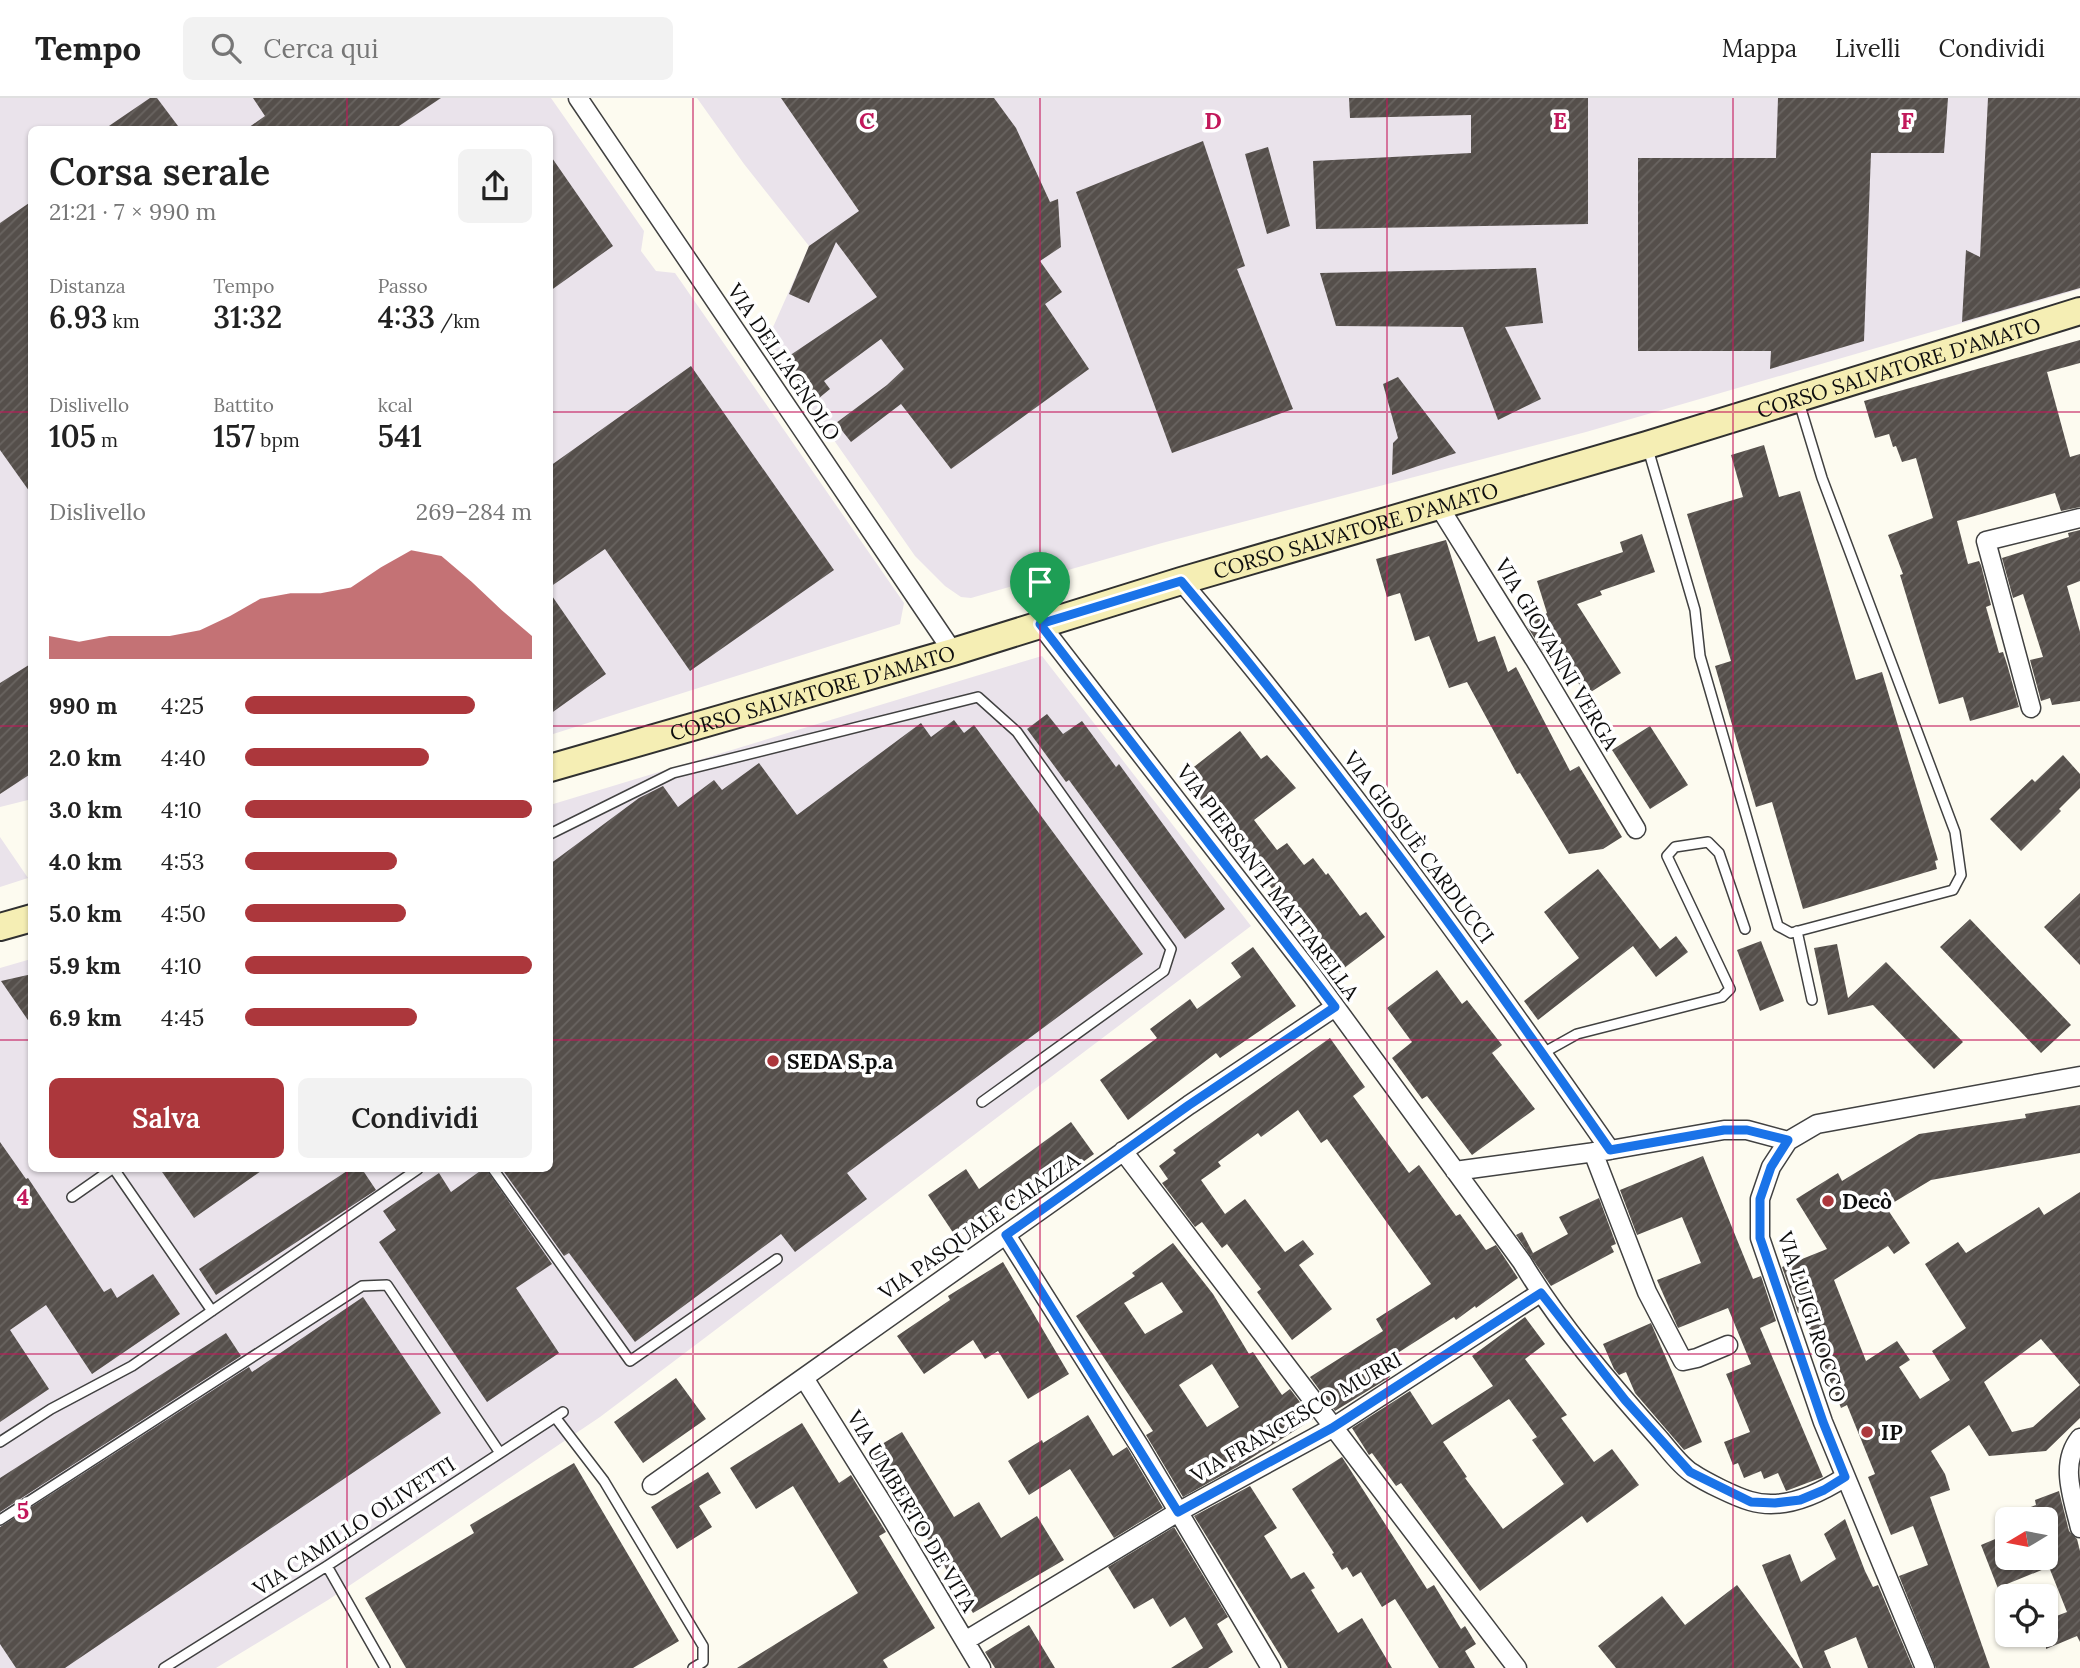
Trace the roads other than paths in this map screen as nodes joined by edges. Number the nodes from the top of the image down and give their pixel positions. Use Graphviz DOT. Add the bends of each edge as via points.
graph roads {
  1 [pos="578,98"];
  2 [pos="2080,311"];
  3 [pos="1798,398"];
  4 [pos="1647,444"];
  5 [pos="1438,505"];
  6 [pos="2080,518"];
  7 [pos="1181,581"];
  8 [pos="1040,624"];
  9 [pos="953,652"];
  10 [pos="2031,708"];
  11 [pos="553,767"];
  12 [pos="1636,829"];
  13 [pos="553,833"];
  14 [pos="28,919"];
  15 [pos="0,927"];
  16 [pos="1745,929"];
  17 [pos="1797,931"];
  18 [pos="1812,999"];
  19 [pos="1335,1007"];
  20 [pos="1543,1054"];
  21 [pos="2080,1076"];
  22 [pos="982,1102"];
  23 [pos="1788,1140"];
  24 [pos="1123,1151"];
  25 [pos="1602,1151"];
  26 [pos="1455,1171"];
  27 [pos="109,1172"];
  28 [pos="115,1172"];
  29 [pos="414,1172"];
  30 [pos="495,1172"];
  31 [pos="72,1197"];
  32 [pos="1006,1235"];
  33 [pos="777,1259"];
  34 [pos="1541,1293"];
  35 [pos="212,1311"];
  36 [pos="1728,1345"];
  37 [pos="804,1378"];
  38 [pos="1332,1428"];
  39 [pos="2080,1438"];
  40 [pos="0,1442"];
  41 [pos="500,1453"];
  42 [pos="1845,1477"];
  43 [pos="652,1485"];
  44 [pos="1178,1512"];
  45 [pos="0,1520"];
  46 [pos="2080,1528"];
  47 [pos="327,1566"];
  48 [pos="965,1640"];
  49 [pos="164,1668"];
  50 [pos="385,1668"];
  51 [pos="693,1668"];
  52 [pos="981,1668"];
  53 [pos="1271,1668"];
  54 [pos="1517,1668"];
  55 [pos="1925,1668"];
  1 -- 9 [label="street, VIA DELL'AGNOLO"];
  2 -- 3 [label="street, CORSO SALVATORE D'AMATO"];
  3 -- 4 [label="street, CORSO SALVATORE D'AMATO"];
  3 -- 17 [label="lane" via="1822,478 1955,832 1961,874 1952,890"];
  4 -- 5 [label="street, CORSO SALVATORE D'AMATO"];
  4 -- 17 [label="lane" via="1695,610 1699,656 1778,926"];
  5 -- 7 [label="street, CORSO SALVATORE D'AMATO"];
  5 -- 12 [label="street, VIA GIOVANNI VERGA"];
  6 -- 10 [label="street" via="1986,541"];
  7 -- 8 [label="street, CORSO SALVATORE D'AMATO"];
  7 -- 20 [label="street, VIA GIOSUÈ CARDUCCI" via="1381,832"];
  8 -- 9 [label="street, CORSO SALVATORE D'AMATO"];
  8 -- 19 [label="street, VIA PIERSANTI MATTARELLA"];
  9 -- 11 [label="street, CORSO SALVATORE D'AMATO"];
  13 -- 22 [label="lane" via="673,773 978,697 1017,732 1171,949 1164,971"];
  14 -- 15 [label="street"];
  16 -- 20 [label="lane" via="1719,853 1708,842 1675,847 1667,856 1730,989 1723,997 1577,1034"];
  17 -- 18 [label="lane"];
  19 -- 24 [label="street, VIA PASQUALE CAIAZZA"];
  19 -- 26 [label="street, VIA PIERSANTI MATTARELLA"];
  20 -- 25 [label="street, VIA GIOSUÈ CARDUCCI"];
  21 -- 23 [label="street" via="1817,1124"];
  23 -- 25 [label="street" via="1747,1130 1724,1130"];
  23 -- 42 [label="street, VIA LUIGI ROCCO" via="1771,1167 1760,1199 1760,1238"];
  24 -- 32 [label="street, VIA PASQUALE CAIAZZA"];
  24 -- 38 [label="street"];
  25 -- 26 [label="street"];
  25 -- 36 [label="street, VIA GIOSUÈ CARDUCCI" via="1647,1292 1683,1361"];
  26 -- 34 [label="street, VIA PIERSANTI MATTARELLA"];
  27 -- 31 [label="lane"];
  28 -- 35 [label="lane"];
  29 -- 35 [label="lane"];
  30 -- 33 [label="lane" via="630,1361"];
  32 -- 37 [label="street, VIA PASQUALE CAIAZZA"];
  32 -- 44 [label="street"];
  34 -- 38 [label="street, VIA FRANCESCO MURRI"];
  34 -- 42 [label="street, VIA PIERSANTI MATTARELLA" via="1625,1400 1690,1472 1751,1502 1775,1503 1800,1500"];
  35 -- 40 [label="lane" via="132,1366"];
  37 -- 43 [label="street, VIA PASQUALE CAIAZZA"];
  37 -- 48 [label="street, VIA UMBERTO DE VITA"];
  38 -- 44 [label="street, VIA FRANCESCO MURRI"];
  38 -- 54 [label="street"];
  39 -- 46 [label="street" via="2071,1448 2068,1466"];
  41 -- 45 [label="lane" via="387,1285 362,1286"];
  41 -- 47 [label="lane, VIA CAMILLO OLIVETTI"];
  41 -- 51 [label="lane, VIA CAMILLO OLIVETTI" via="559,1415 703,1646 703,1662"];
  42 -- 55 [label="street, VIA LUIGI ROCCO"];
  44 -- 48 [label="street, VIA FRANCESCO MURRI"];
  44 -- 53 [label="street"];
  47 -- 49 [label="lane, VIA CAMILLO OLIVETTI"];
  47 -- 50 [label="lane"];
  48 -- 52 [label="street, VIA UMBERTO DE VITA"];
}
